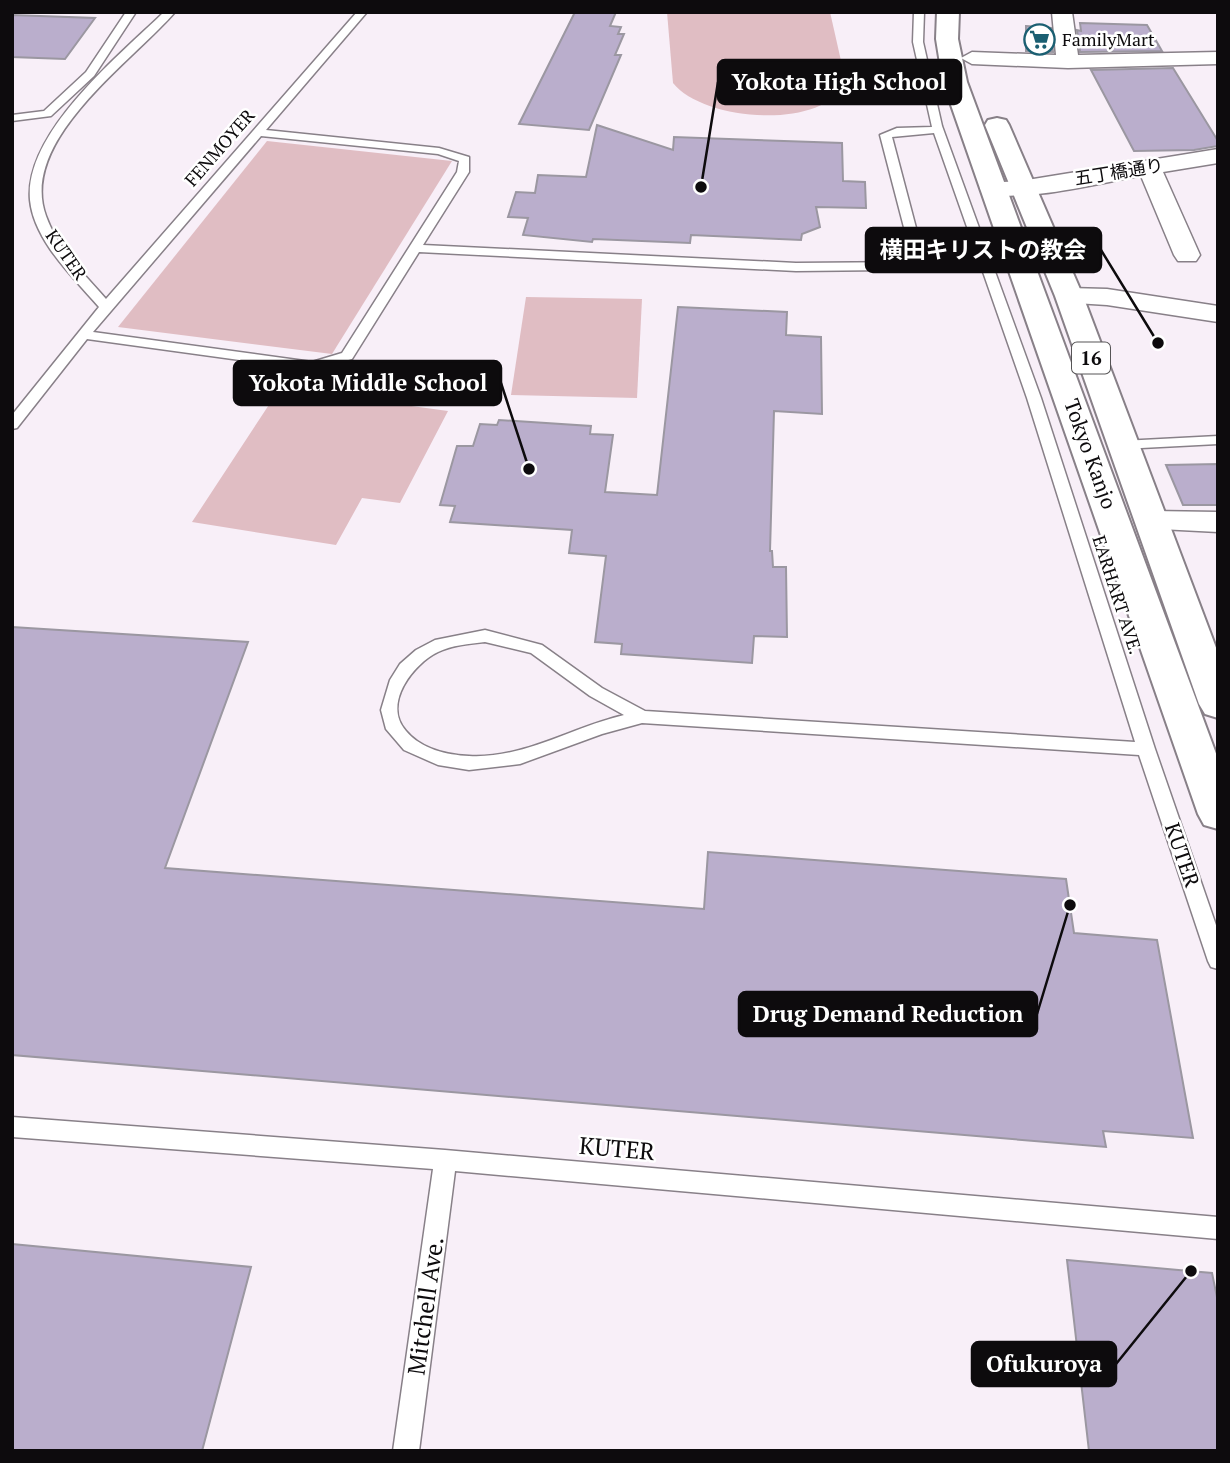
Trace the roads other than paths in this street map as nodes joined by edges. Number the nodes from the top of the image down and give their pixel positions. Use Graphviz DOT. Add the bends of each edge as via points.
graph roads {
  1 [pos="131,12"];
  2 [pos="170,12"];
  3 [pos="362,12"];
  4 [pos="919,12"];
  5 [pos="948,12"];
  6 [pos="971,12"];
  7 [pos="1062,12"];
  8 [pos="972,58"];
  9 [pos="1218,58"];
  10 [pos="1068,62"];
  11 [pos="12,118"];
  12 [pos="939,130"];
  13 [pos="257,132"];
  14 [pos="1218,156"];
  15 [pos="1149,167"];
  16 [pos="1007,188"];
  17 [pos="416,248"];
  18 [pos="1187,255"];
  19 [pos="986,265"];
  20 [pos="920,266"];
  21 [pos="1069,296"];
  22 [pos="106,307"];
  23 [pos="1218,314"];
  24 [pos="84,335"];
  25 [pos="12,425"];
  26 [pos="1218,440"];
  27 [pos="1122,445"];
  28 [pos="1152,521"];
  29 [pos="1218,522"];
  30 [pos="1216,694"];
  31 [pos="642,717"];
  32 [pos="1146,749"];
  33 [pos="1218,814"];
  34 [pos="1218,961"];
  35 [pos="12,1127"];
  36 [pos="445,1160"];
  37 [pos="1218,1227"];
  38 [pos="411,1445"];
  1 -- 11 [label="lane" via="90,74 47,114"];
  2 -- 22 [label="lane, KUTER" via="76,108 50,142 37,172 36,200 47,231"];
  3 -- 13 [label="lane, FENMOYER"];
  4 -- 12 [label="lane, EARHART AVE." via="918,42"];
  5 -- 16 [label="highway, Tokyo Kanjo / 16" via="947,39 955,82"];
  6 -- 8 [label="highway, Tokyo Kanjo / 16"];
  7 -- 10 [label="street"];
  8 -- 10 [label="street"];
  8 -- 16 [label="highway, Tokyo Kanjo / 16"];
  9 -- 10 [label="street"];
  12 -- 19 [label="lane, EARHART AVE."];
  12 -- 20 [label="lane" via="886,135"];
  13 -- 17 [label="lane" via="439,151 466,159 463,173"];
  13 -- 22 [label="lane, FENMOYER"];
  14 -- 15 [label="street, 五丁橋通り"];
  15 -- 16 [label="street, 五丁橋通り"];
  15 -- 18 [label="street"];
  16 -- 21 [label="highway, Tokyo Kanjo / 16"];
  16 -- 33 [label="highway, Tokyo Kanjo / 16"];
  17 -- 20 [label="lane" via="796,267"];
  17 -- 24 [label="lane" via="347,356 312,366"];
  19 -- 20 [label="lane"];
  19 -- 32 [label="lane, EARHART AVE." via="1034,398"];
  21 -- 23 [label="street" via="1107,297"];
  21 -- 27 [label="highway, Tokyo Kanjo / 16"];
  22 -- 24 [label="lane"];
  24 -- 25 [label="lane"];
  26 -- 27 [label="lane"];
  27 -- 28 [label="highway, Tokyo Kanjo / 16"];
  28 -- 29 [label="street"];
  28 -- 30 [label="highway, Tokyo Kanjo / 16"];
  31 -- 31 [label="lane" via="596,729 541,753 500,762 466,763 411,747 389,723 388,705 408,665 431,648 485,636 536,649 596,692"];
  31 -- 32 [label="lane"];
  32 -- 34 [label="lane, KUTER"];
  35 -- 36 [label="lane, KUTER"];
  36 -- 37 [label="lane, KUTER"];
  36 -- 38 [label="lane, Mitchell Ave."];
}
